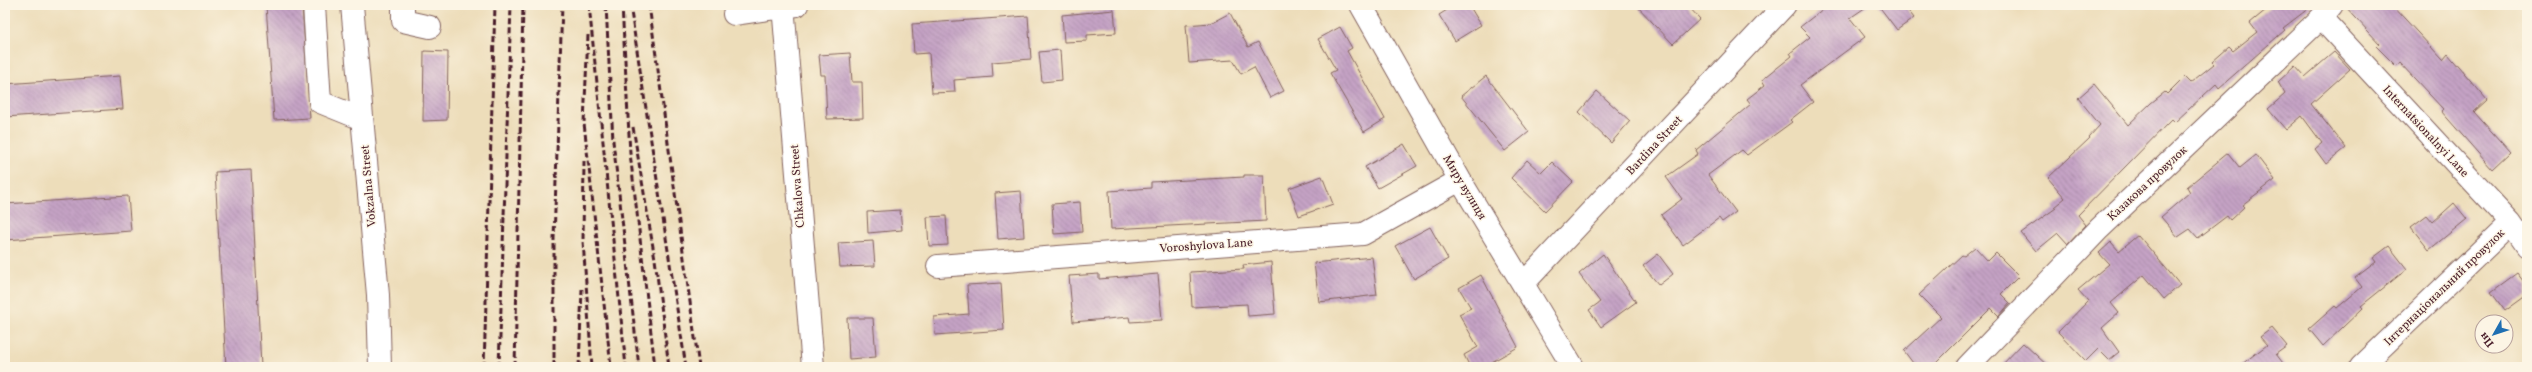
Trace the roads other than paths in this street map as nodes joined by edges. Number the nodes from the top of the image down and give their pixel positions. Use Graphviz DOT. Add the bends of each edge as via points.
graph roads {
  1 [pos="314,5"];
  2 [pos="352,5"];
  3 [pos="403,5"];
  4 [pos="788,5"];
  5 [pos="1361,5"];
  6 [pos="1785,5"];
  7 [pos="2327,12"];
  8 [pos="734,14"];
  9 [pos="430,27"];
  10 [pos="362,119"];
  11 [pos="1460,180"];
  12 [pos="2511,223"];
  13 [pos="2527,246"];
  14 [pos="938,266"];
  15 [pos="1523,284"];
  16 [pos="380,367"];
  17 [pos="813,367"];
  18 [pos="1573,367"];
  19 [pos="1967,367"];
  20 [pos="2361,367"];
  1 -- 10 [label="street" via="320,102"];
  2 -- 10 [label="street, Vokzalna Street"];
  3 -- 9 [label="street" via="403,21"];
  4 -- 8 [label="street"];
  4 -- 17 [label="street, Chkalova Street"];
  5 -- 11 [label="street, Миру вулиця"];
  6 -- 15 [label="street, Bardina Street"];
  7 -- 12 [label="street, Internatsionalnyi Lane"];
  7 -- 19 [label="street, Казакова провулок" via="2099,229"];
  10 -- 16 [label="street, Vokzalna Street" via="378,295"];
  11 -- 14 [label="street, Voroshylova Lane" via="1363,234"];
  11 -- 15 [label="street, Миру вулиця"];
  12 -- 13 [label="street, Internatsionalnyi Lane"];
  12 -- 20 [label="street, Інтернаціональний провулок"];
  15 -- 18 [label="street, Миру вулиця"];
}
